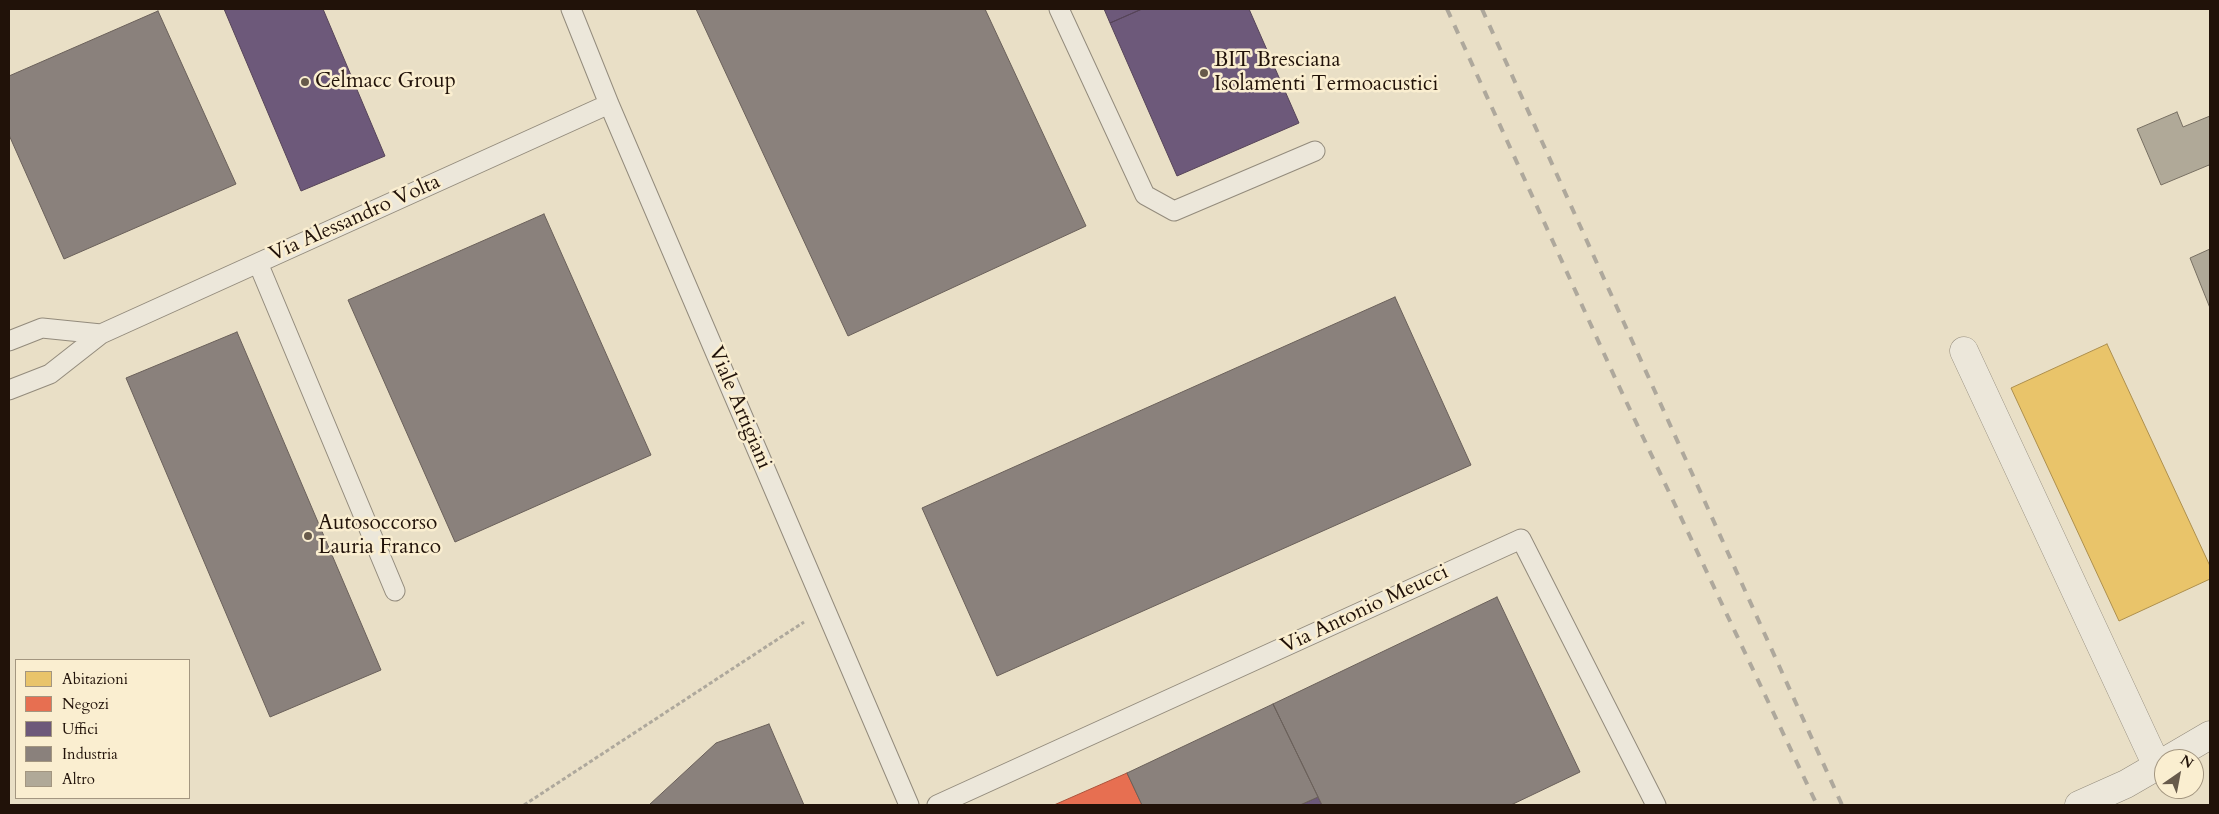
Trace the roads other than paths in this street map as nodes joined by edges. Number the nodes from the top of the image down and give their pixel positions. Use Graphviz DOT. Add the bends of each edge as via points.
graph roads {
  1 [pos="571,9"];
  2 [pos="1059,9"];
  3 [pos="609,104"];
  4 [pos="1315,151"];
  5 [pos="258,263"];
  6 [pos="101,334"];
  7 [pos="9,341"];
  8 [pos="1964,351"];
  9 [pos="9,390"];
  10 [pos="395,591"];
  11 [pos="2210,735"];
  12 [pos="2157,749"];
  13 [pos="2186,749"];
  14 [pos="2154,770"];
  15 [pos="2128,795"];
  16 [pos="909,805"];
  17 [pos="937,805"];
  18 [pos="1656,805"];
  19 [pos="2079,805"];
  1 -- 3 [label="lane, Viale Artigiani"];
  2 -- 4 [label="lane" via="1145,195 1174,211"];
  3 -- 5 [label="lane, Via Alessandro Volta"];
  3 -- 16 [label="lane, Viale Artigiani"];
  5 -- 6 [label="lane, Via Alessandro Volta"];
  5 -- 10 [label="lane"];
  6 -- 7 [label="lane" via="42,328"];
  6 -- 9 [label="lane, Via Alessandro Volta" via="50,374"];
  8 -- 12 [label="street"];
  11 -- 13 [label="street"];
  14 -- 15 [label="street"];
  15 -- 19 [label="street"];
  17 -- 18 [label="lane, Via Antonio Meucci" via="1521,539"];
}
